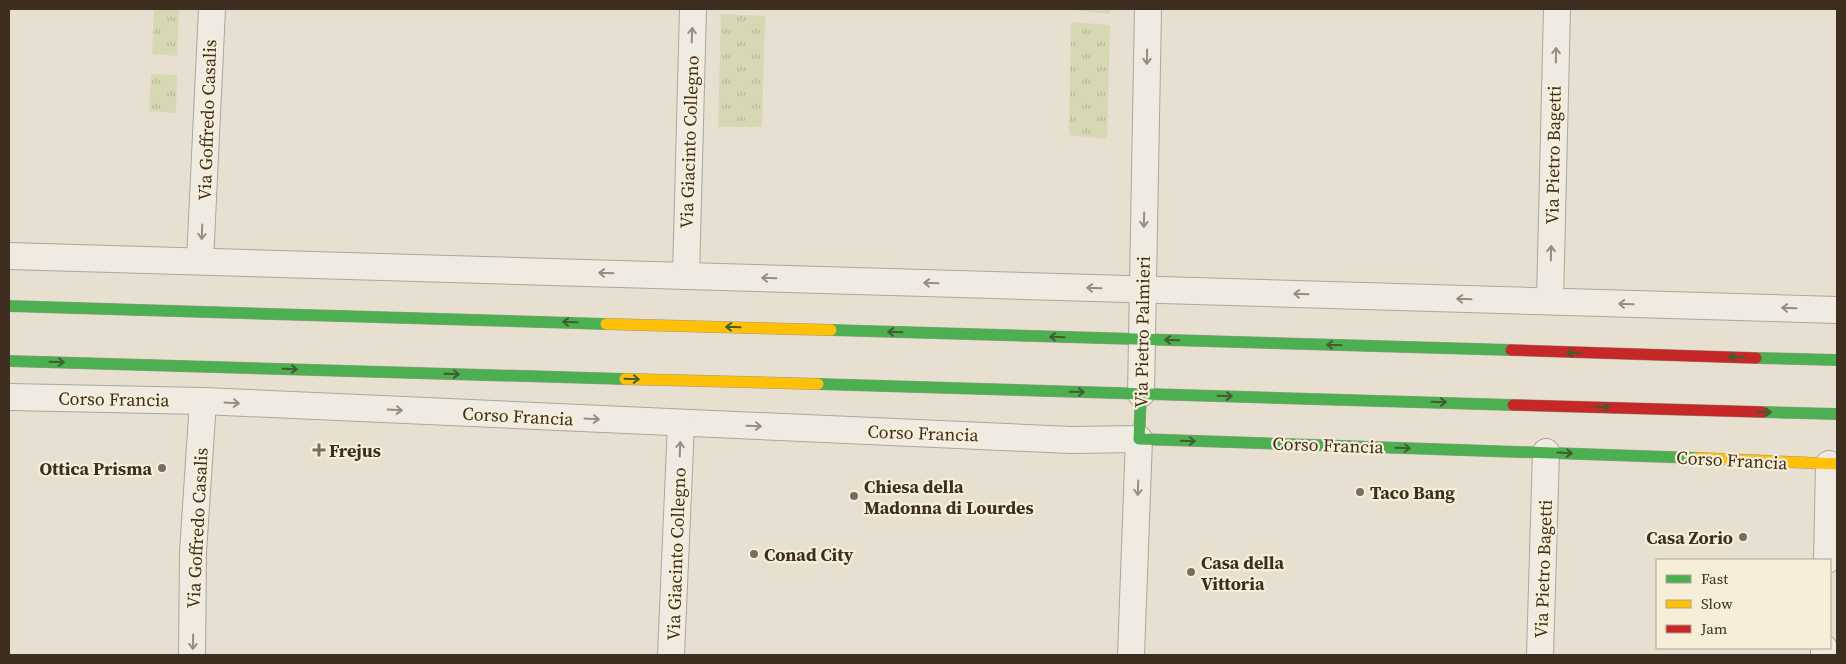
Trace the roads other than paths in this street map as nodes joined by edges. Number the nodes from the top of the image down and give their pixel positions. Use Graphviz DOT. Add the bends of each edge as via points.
graph roads {
  1 [pos="212,9"];
  2 [pos="693,9"];
  3 [pos="1148,9"];
  4 [pos="1557,9"];
  5 [pos="9,256"];
  6 [pos="200,261"];
  7 [pos="686,276"];
  8 [pos="1142,289"];
  9 [pos="1550,301"];
  10 [pos="9,306"];
  11 [pos="1837,310"];
  12 [pos="1141,339"];
  13 [pos="1837,360"];
  14 [pos="9,361"];
  15 [pos="1141,394"];
  16 [pos="9,397"];
  17 [pos="203,401"];
  18 [pos="1837,414"];
  19 [pos="682,423"];
  20 [pos="1139,439"];
  21 [pos="1546,452"];
  22 [pos="1833,464"];
  23 [pos="1826,559"];
  24 [pos="192,655"];
  25 [pos="671,655"];
  26 [pos="1131,655"];
  27 [pos="1540,655"];
  1 -- 6 [label="street, Via Goffredo Casalis, one-way"];
  7 -- 2 [label="street, Via Giacinto Collegno, one-way"];
  3 -- 8 [label="street, Via Pietro Palmieri, one-way"];
  9 -- 4 [label="street, Via Pietro Bagetti, one-way"];
  5 -- 6 [label="street"];
  7 -- 6 [label="street, one-way"];
  8 -- 7 [label="street, one-way"];
  9 -- 8 [label="street, one-way"];
  8 -- 12 [label="street, Via Pietro Palmieri"];
  11 -- 9 [label="street, one-way"];
  12 -- 10 [label="main road, one-way"];
  13 -- 12 [label="main road, one-way"];
  12 -- 15 [label="street, Via Pietro Palmieri"];
  14 -- 15 [label="main road, Corso Francia, one-way"];
  15 -- 18 [label="main road, Corso Francia, one-way"];
  15 -- 20 [label="main road, Via Pietro Palmieri"];
  16 -- 17 [label="street, Corso Francia"];
  17 -- 19 [label="street, Corso Francia, one-way"];
  17 -- 24 [label="street, Via Goffredo Casalis, one-way" via="193,552"];
  19 -- 20 [label="street, Corso Francia, one-way" via="1071,440"];
  25 -- 19 [label="street, Via Giacinto Collegno, one-way"];
  20 -- 21 [label="main road, Corso Francia, one-way"];
  20 -- 26 [label="street, Via Pietro Palmieri, one-way"];
  21 -- 22 [label="main road, Corso Francia, one-way"];
  21 -- 27 [label="street, Via Pietro Bagetti"];
  22 -- 23 [label="street"];
}
